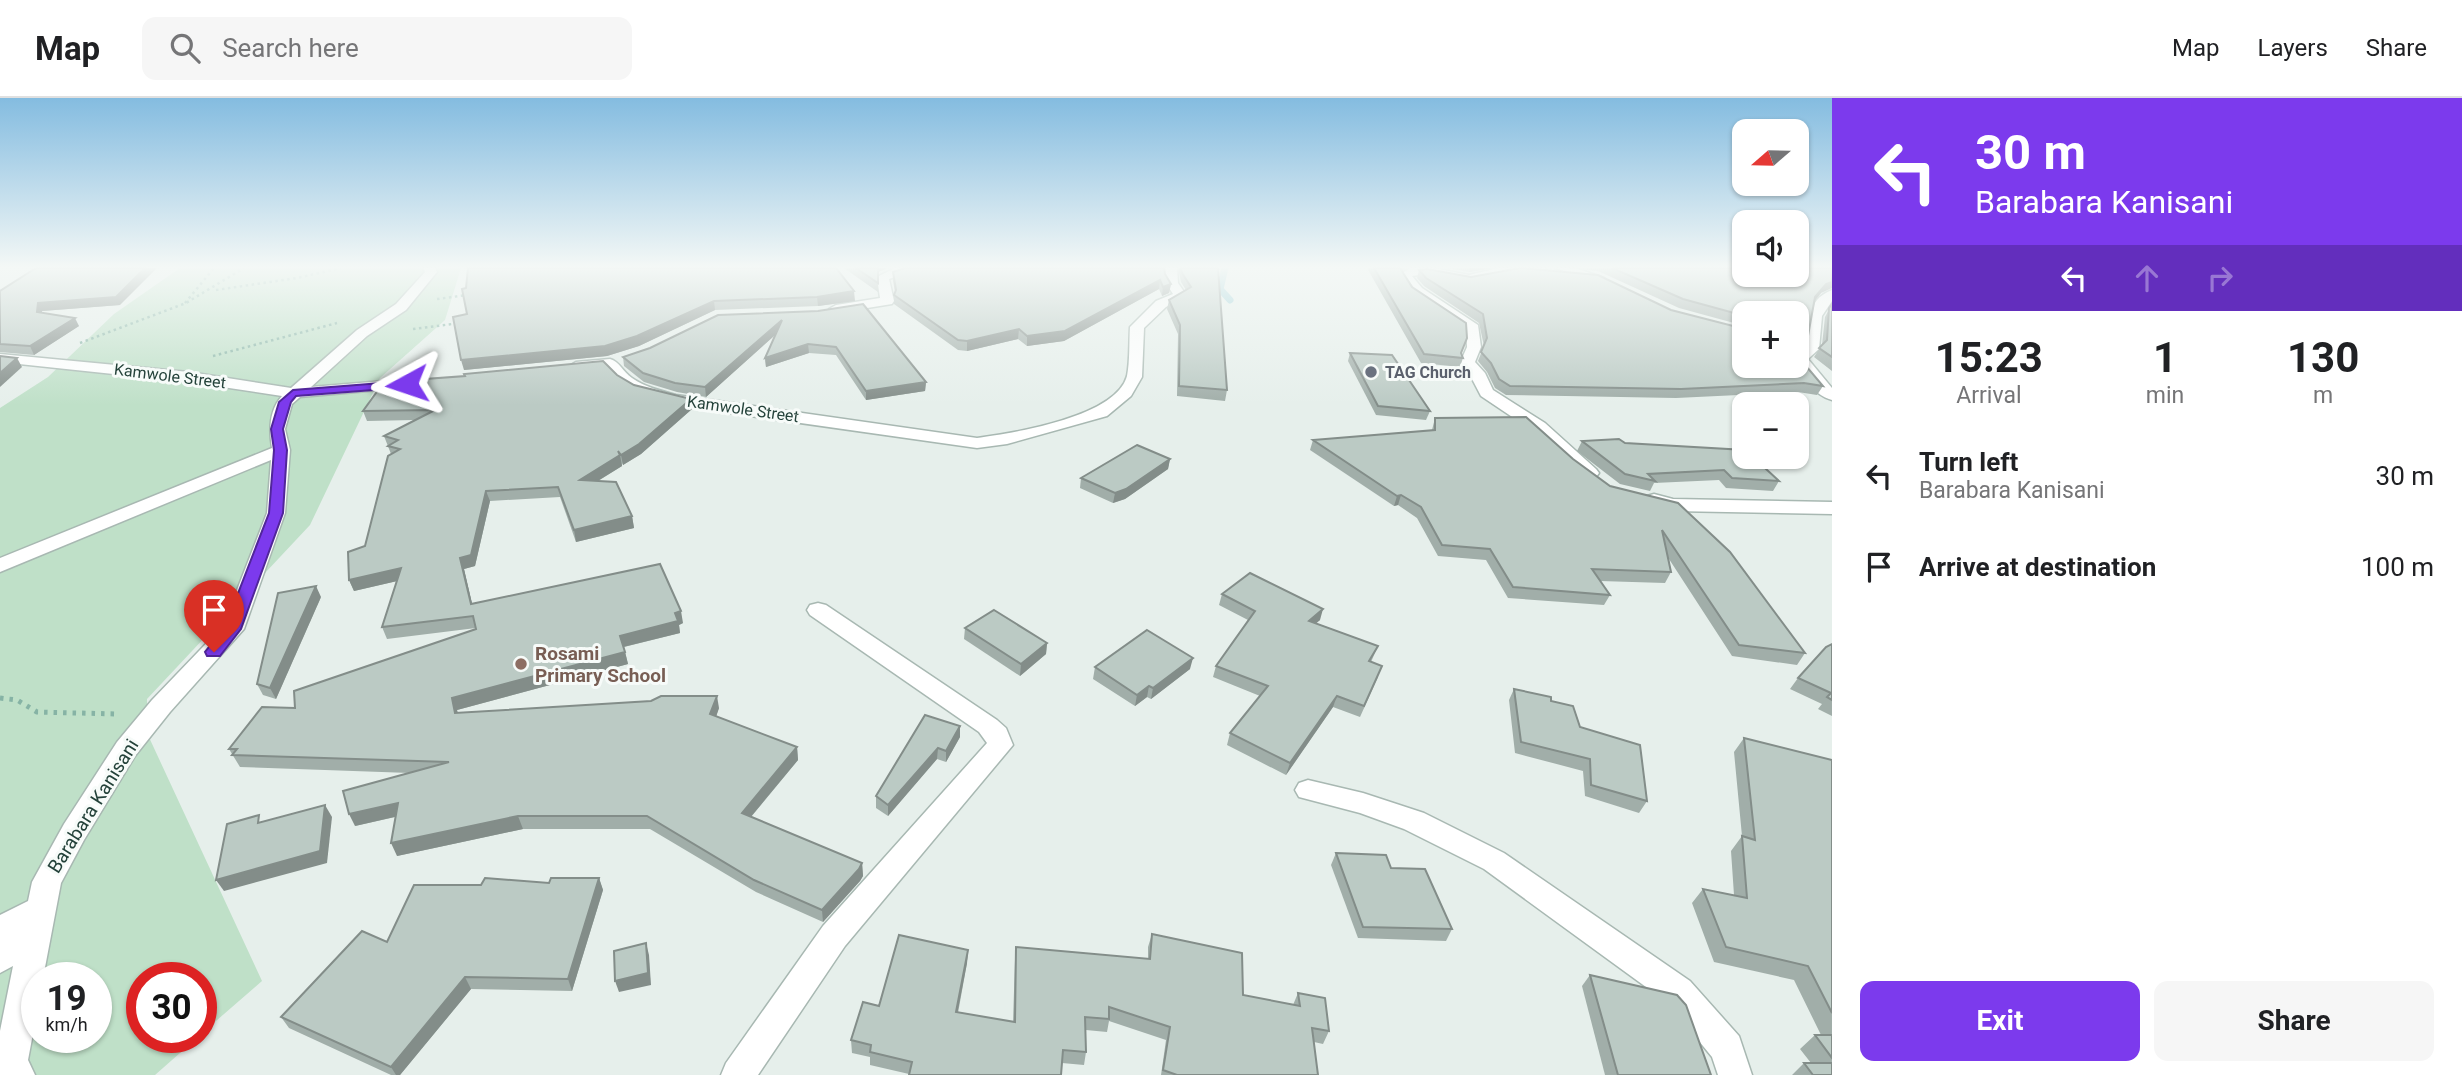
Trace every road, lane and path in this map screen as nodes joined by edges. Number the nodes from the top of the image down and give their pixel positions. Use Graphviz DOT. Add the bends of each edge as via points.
graph roads {
  1 [pos="159,314"];
  2 [pos="391,314"];
  3 [pos="1151,314"];
  4 [pos="1451,314"];
  5 [pos="1816,314"];
  6 [pos="338,323"];
  7 [pos="463,323"];
  8 [pos="362,333"];
  9 [pos="80,343"];
  10 [pos="1809,348"];
  11 [pos="1812,349"];
  12 [pos="0,358"];
  13 [pos="557,368"];
  14 [pos="164,374"];
  15 [pos="425,383"];
  16 [pos="293,393"];
  17 [pos="1832,395"];
  18 [pos="281,450"];
  19 [pos="1604,483"];
  20 [pos="1637,496"];
  21 [pos="1832,508"];
  22 [pos="0,566"];
  23 [pos="818,610"];
  24 [pos="0,698"];
  25 [pos="161,706"];
  26 [pos="1308,790"];
  27 [pos="41,908"];
  28 [pos="0,930"];
  29 [pos="0,959"];
  30 [pos="18,1075"];
  31 [pos="738,1075"];
  32 [pos="1735,1075"];
  1 -- 9 [label="path"];
  2 -- 8 [label="street"];
  3 -- 13 [label="street, Kamwole Street" via="1137,327 1134,377 1125,393 1101,413 977,443 656,395 616,374 616,361"];
  4 -- 19 [label="street" via="1473,328 1474,347 1468,363 1487,393 1539,427"];
  5 -- 11 [label="street"];
  6 -- 14 [label="path"];
  7 -- 8 [label="path"];
  8 -- 16 [label="street"];
  10 -- 11 [label="street"];
  11 -- 17 [label="street" via="1801,359"];
  12 -- 14 [label="street, Kamwole Street"];
  14 -- 16 [label="street, Kamwole Street"];
  15 -- 16 [label="street, Kamwole Street"];
  16 -- 18 [label="street, Barabara Kanisani" via="285,402 277,429"];
  18 -- 22 [label="street"];
  18 -- 25 [label="street, Barabara Kanisani" via="276,513 233,629"];
  20 -- 21 [label="street" via="1673,505"];
  23 -- 31 [label="street" via="988,726 997,734 999,745 834,936"];
  24 -- 25 [label="path" via="51,713 118,714"];
  25 -- 27 [label="street, Barabara Kanisani" via="126,748 74,832 47,882"];
  26 -- 32 [label="street" via="1414,821 1494,860 1679,992 1727,1048"];
  27 -- 28 [label="street"];
  27 -- 29 [label="street, Barabara Kanisani"];
  27 -- 30 [label="street" via="10,1065"];
}
